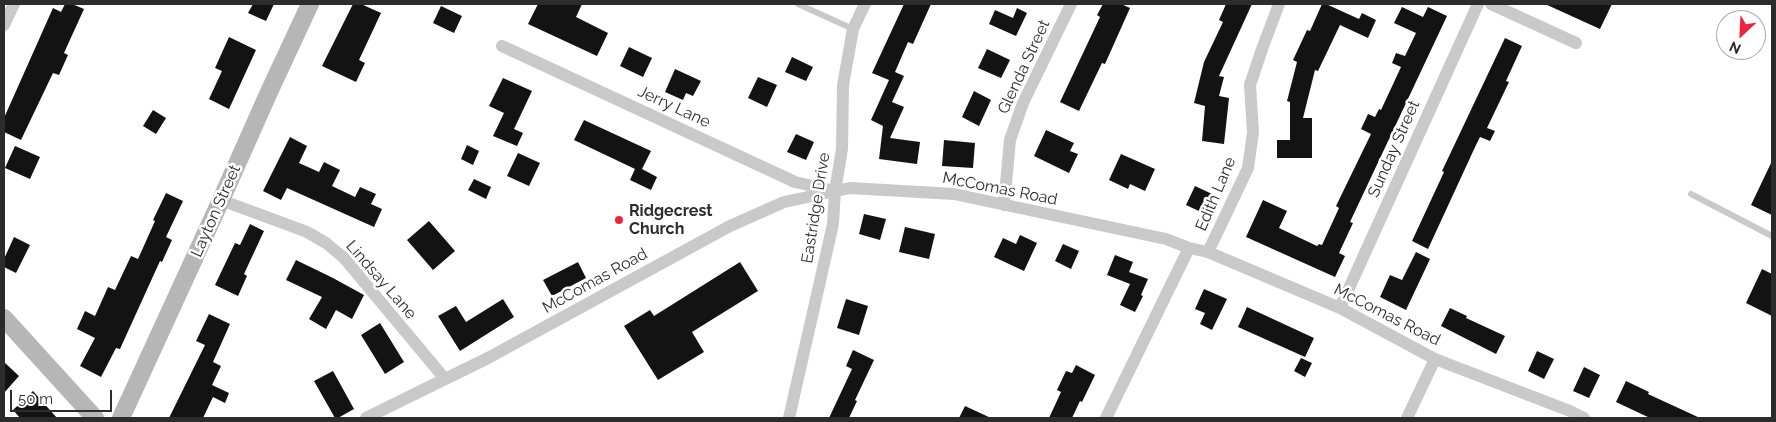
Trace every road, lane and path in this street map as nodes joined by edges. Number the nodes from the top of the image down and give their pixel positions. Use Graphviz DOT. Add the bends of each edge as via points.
graph roads {
  1 [pos="14,4"];
  2 [pos="310,4"];
  3 [pos="798,4"];
  4 [pos="865,4"];
  5 [pos="1071,4"];
  6 [pos="1279,4"];
  7 [pos="1478,4"];
  8 [pos="1491,4"];
  9 [pos="4,25"];
  10 [pos="853,29"];
  11 [pos="1576,43"];
  12 [pos="502,46"];
  13 [pos="835,191"];
  14 [pos="1691,194"];
  15 [pos="221,200"];
  16 [pos="1004,205"];
  17 [pos="1772,236"];
  18 [pos="1189,248"];
  19 [pos="1208,252"];
  20 [pos="1340,308"];
  21 [pos="4,318"];
  22 [pos="1435,359"];
  23 [pos="445,379"];
  24 [pos="95,418"];
  25 [pos="120,418"];
  26 [pos="366,418"];
  27 [pos="789,418"];
  28 [pos="1106,418"];
  29 [pos="1407,418"];
  30 [pos="1584,418"];
  1 -- 9 [label="street"];
  2 -- 15 [label="street, Layton Street"];
  3 -- 10 [label="lane"];
  4 -- 10 [label="street, Eastridge Drive"];
  5 -- 16 [label="street, Glenda Street" via="1023,103 1010,140"];
  6 -- 19 [label="street, Edith Lane" via="1250,85 1253,132 1248,168"];
  7 -- 20 [label="street, Sunday Street"];
  8 -- 11 [label="street"];
  10 -- 13 [label="street, Eastridge Drive" via="843,85 842,148"];
  12 -- 13 [label="street, Jerry Lane" via="795,182"];
  13 -- 16 [label="street, McComas Road" via="850,188 954,194"];
  13 -- 23 [label="street, McComas Road" via="784,202 730,226"];
  13 -- 27 [label="street, Eastridge Drive" via="833,224"];
  14 -- 17 [label="lane"];
  15 -- 23 [label="street, Lindsay Lane" via="307,232 326,243 344,258"];
  15 -- 25 [label="street, Layton Street"];
  16 -- 18 [label="street, McComas Road" via="1166,239"];
  18 -- 19 [label="street, McComas Road"];
  18 -- 28 [label="street, Edith Lane"];
  19 -- 20 [label="street, McComas Road"];
  20 -- 22 [label="street, McComas Road"];
  21 -- 24 [label="street"];
  22 -- 29 [label="street"];
  22 -- 30 [label="street, McComas Road"];
  23 -- 26 [label="street, McComas Road"];
}
